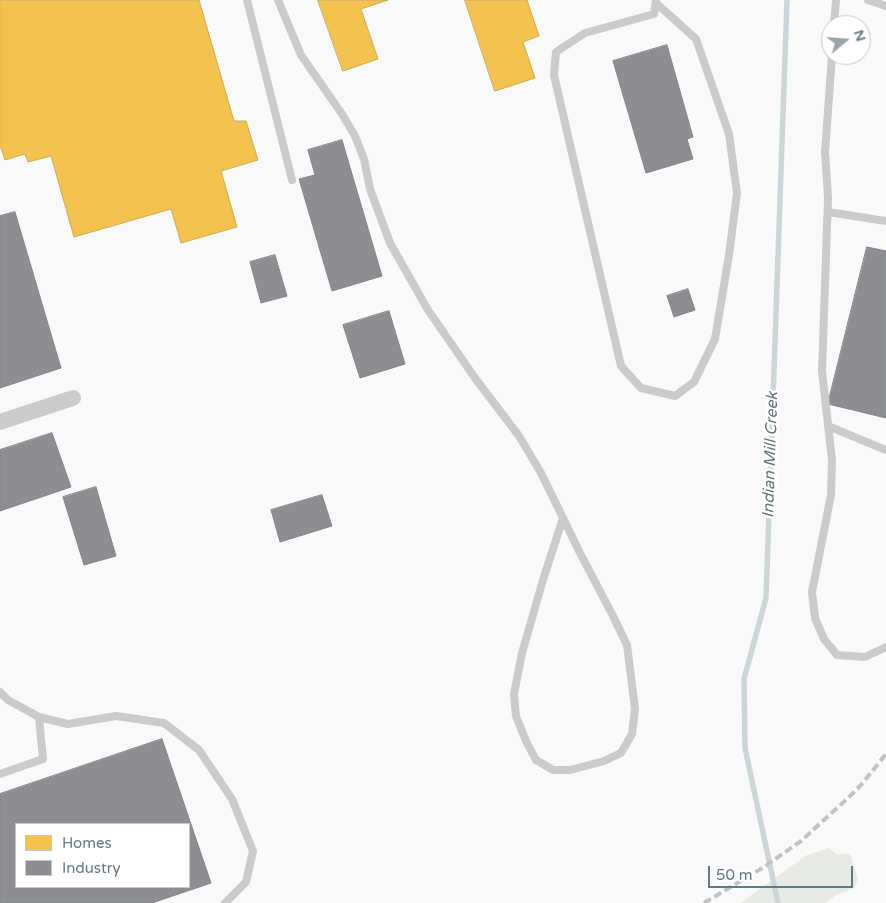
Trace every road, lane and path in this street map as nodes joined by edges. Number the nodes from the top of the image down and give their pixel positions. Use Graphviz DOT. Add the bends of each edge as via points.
graph roads {
  1 [pos="247,0"];
  2 [pos="278,0"];
  3 [pos="836,0"];
  4 [pos="868,0"];
  5 [pos="656,1"];
  6 [pos="886,6"];
  7 [pos="835,15"];
  8 [pos="831,65"];
  9 [pos="292,180"];
  10 [pos="828,212"];
  11 [pos="886,221"];
  12 [pos="73,398"];
  13 [pos="0,422"];
  14 [pos="828,426"];
  15 [pos="886,450"];
  16 [pos="563,518"];
  17 [pos="886,647"];
  18 [pos="0,692"];
  19 [pos="39,717"];
  20 [pos="0,774"];
  21 [pos="225,903"];
  1 -- 9 [label="lane"];
  2 -- 16 [label="lane" via="301,55 355,136 390,243 428,310 519,436"];
  3 -- 7 [label="lane"];
  4 -- 6 [label="lane"];
  5 -- 5 [label="lane" via="654,14 586,33 556,52 554,75 621,366 641,388 675,396 694,382 715,339 737,193 730,134 696,39"];
  8 -- 10 [label="lane" via="825,152"];
  10 -- 11 [label="lane"];
  10 -- 14 [label="lane" via="822,371"];
  12 -- 13 [label="street"];
  14 -- 15 [label="lane"];
  14 -- 17 [label="lane" via="832,460 831,495 812,592 816,618 824,639 837,655 865,657"];
  16 -- 16 [label="lane" via="627,645 635,709 632,734 621,753 570,770 553,770 536,760 526,741 516,716 514,694 542,580"];
  18 -- 19 [label="lane"];
  19 -- 20 [label="lane" via="43,758"];
  19 -- 21 [label="lane" via="68,724 116,716 164,723 198,750 232,799 253,851 246,882"];
}
